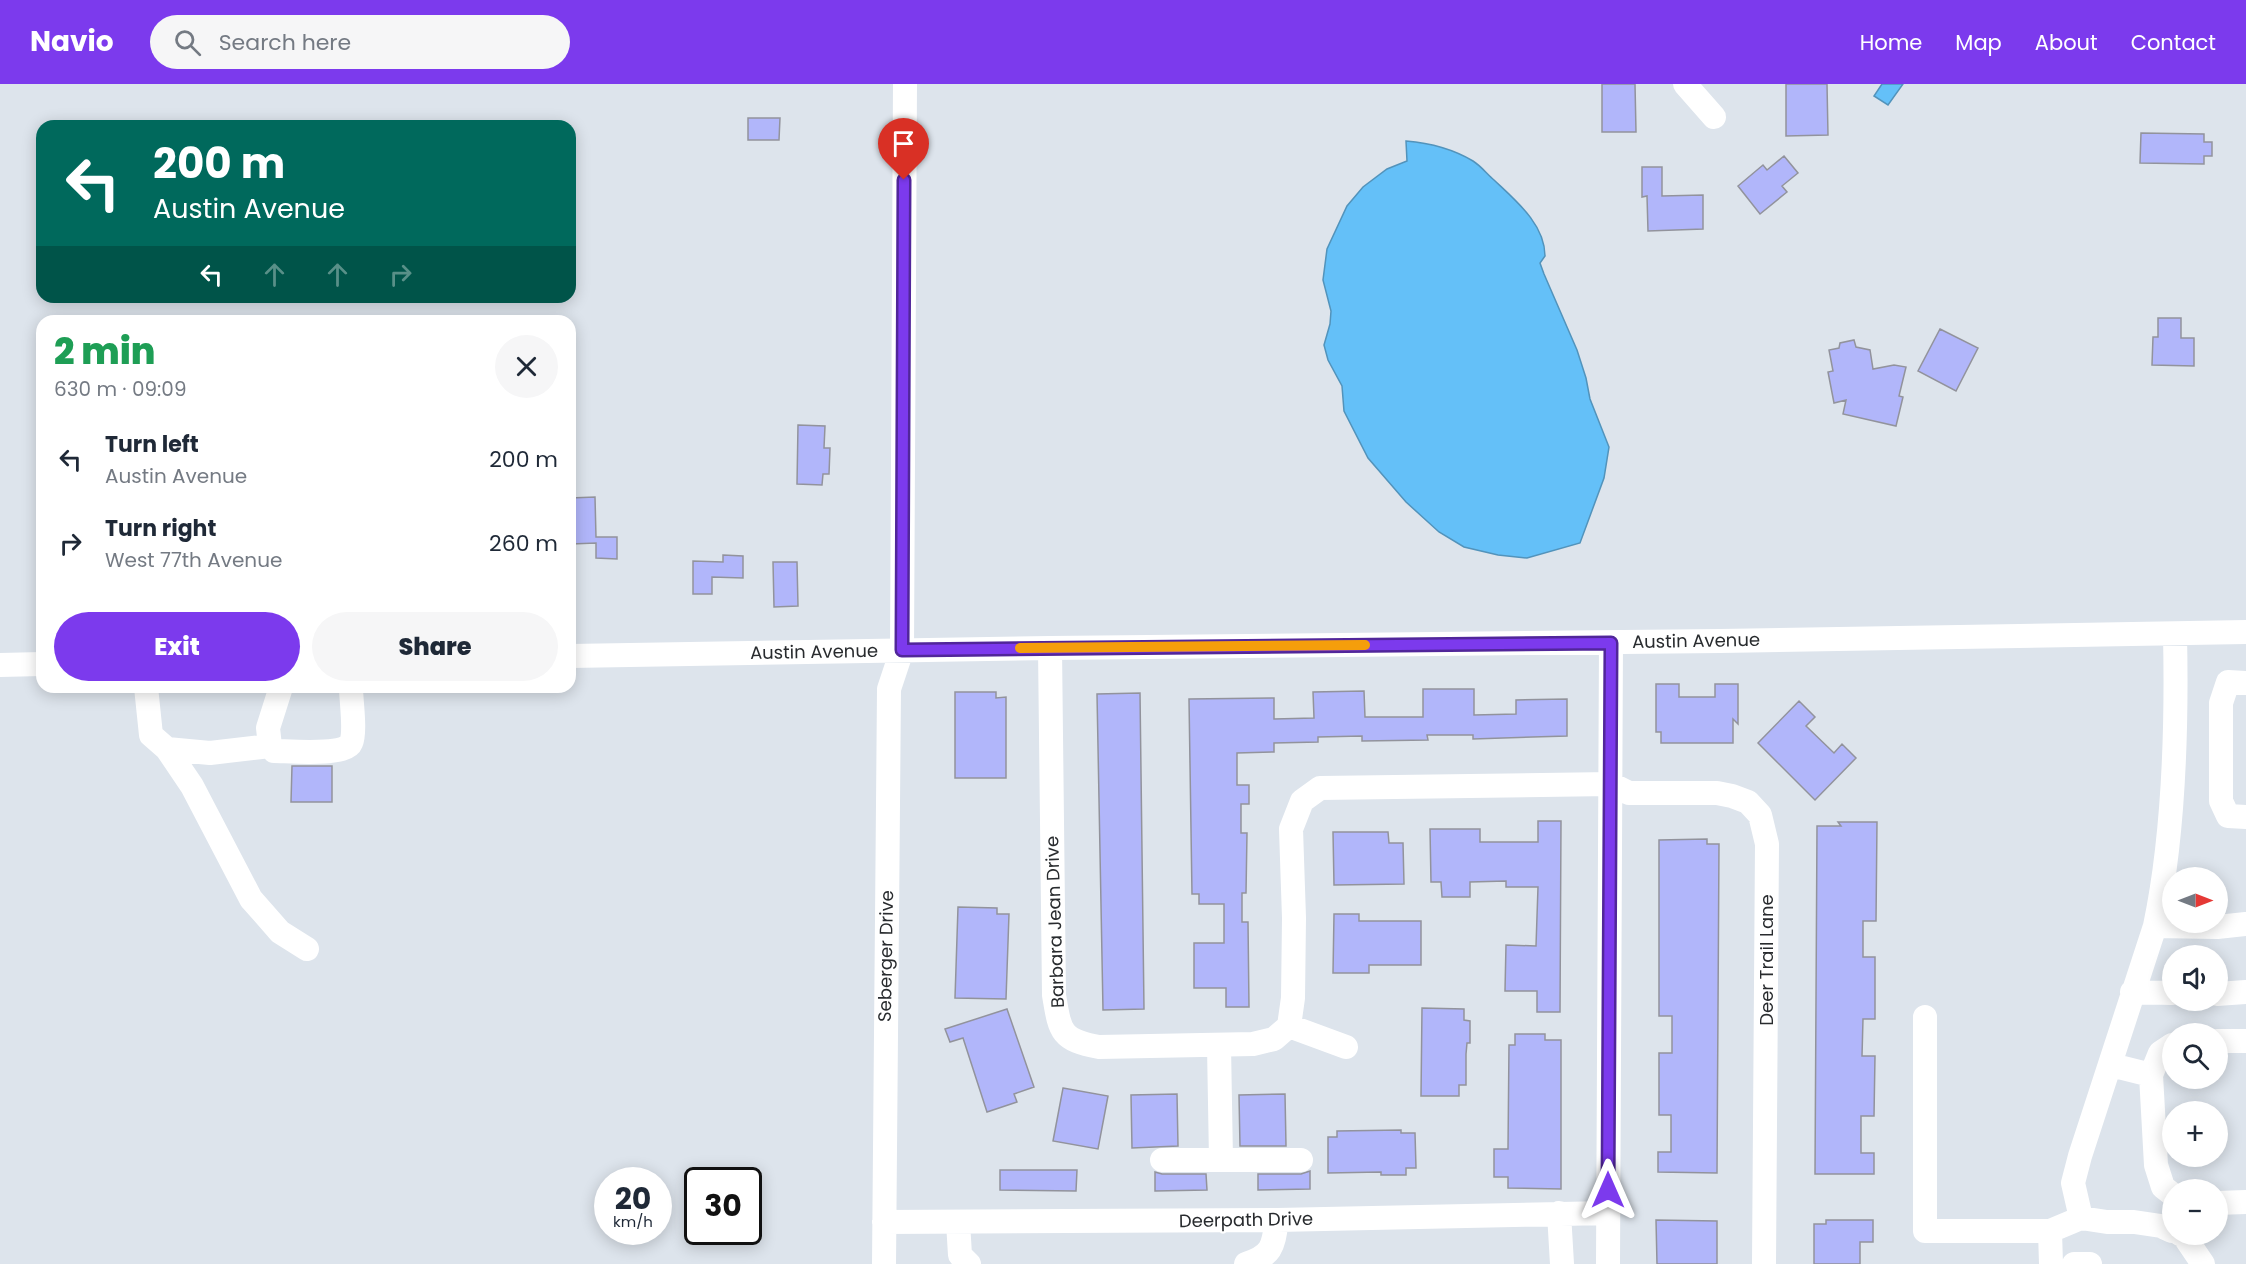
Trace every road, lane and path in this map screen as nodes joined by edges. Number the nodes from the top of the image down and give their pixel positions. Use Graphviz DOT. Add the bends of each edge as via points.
graph roads {
  1 [pos="905,84"];
  2 [pos="1685,84"];
  3 [pos="1714,117"];
  4 [pos="2246,632"];
  5 [pos="2175,634"];
  6 [pos="1611,643"];
  7 [pos="1050,648"];
  8 [pos="902,650"];
  9 [pos="576,656"];
  10 [pos="36,664"];
  11 [pos="0,665"];
  12 [pos="2246,683"];
  13 [pos="147,693"];
  14 [pos="279,693"];
  15 [pos="351,693"];
  16 [pos="270,746"];
  17 [pos="167,749"];
  18 [pos="1611,784"];
  19 [pos="2246,817"];
  20 [pos="2246,924"];
  21 [pos="2155,926"];
  22 [pos="307,949"];
  23 [pos="2132,992"];
  24 [pos="2246,992"];
  25 [pos="2162,993"];
  26 [pos="2228,993"];
  27 [pos="1925,1017"];
  28 [pos="1289,1026"];
  29 [pos="1219,1046"];
  30 [pos="1346,1047"];
  31 [pos="2162,1056"];
  32 [pos="2111,1065"];
  33 [pos="2162,1083"];
  34 [pos="1162,1160"];
  35 [pos="1221,1160"];
  36 [pos="1301,1160"];
  37 [pos="2162,1184"];
  38 [pos="2246,1202"];
  39 [pos="2228,1203"];
  40 [pos="1608,1213"];
  41 [pos="1559,1214"];
  42 [pos="2082,1218"];
  43 [pos="1277,1220"];
  44 [pos="884,1222"];
  45 [pos="958,1222"];
  46 [pos="2162,1227"];
  47 [pos="2050,1231"];
  48 [pos="2190,1245"];
  49 [pos="1558,1263"];
  50 [pos="884,1264"];
  51 [pos="969,1264"];
  52 [pos="1246,1264"];
  53 [pos="1608,1264"];
  54 [pos="1764,1264"];
  55 [pos="2051,1264"];
  56 [pos="2074,1264"];
  57 [pos="2090,1264"];
  58 [pos="2203,1264"];
  1 -- 8 [label="street, Seberger Drive"];
  2 -- 3 [label="street"];
  4 -- 5 [label="street, Austin Avenue"];
  5 -- 6 [label="street, Austin Avenue"];
  5 -- 21 [label="street" via="2170,808 2163,888"];
  6 -- 7 [label="street, Austin Avenue"];
  6 -- 18 [label="street"];
  7 -- 8 [label="street, Austin Avenue"];
  7 -- 29 [label="street, Barbara Jean Drive" via="1054,995 1059,1026 1071,1039 1099,1047"];
  8 -- 9 [label="street, Austin Avenue"];
  8 -- 44 [label="street, Seberger Drive" via="889,689"];
  10 -- 11 [label="street"];
  12 -- 19 [label="street" via="2228,682 2221,703 2221,801 2228,816"];
  13 -- 17 [label="street" via="151,735"];
  14 -- 16 [label="street" via="268,728"];
  15 -- 16 [label="street" via="353,736 347,748 274,751"];
  16 -- 17 [label="street" via="210,753"];
  17 -- 22 [label="street" via="192,786 251,899 280,932"];
  18 -- 28 [label="street" via="1320,788 1302,801 1291,830 1293,987"];
  18 -- 40 [label="street"];
  18 -- 54 [label="street, Deer Trail Lane" via="1629,793 1732,796 1748,802 1760,815 1765,829"];
  20 -- 21 [label="street"];
  21 -- 23 [label="street"];
  23 -- 25 [label="street"];
  23 -- 32 [label="street"];
  24 -- 26 [label="street"];
  27 -- 47 [label="street" via="1925,1231"];
  28 -- 29 [label="street, Barbara Jean Drive" via="1274,1039"];
  28 -- 30 [label="street"];
  29 -- 35 [label="street"];
  31 -- 32 [label="street"];
  32 -- 42 [label="street" via="2073,1183"];
  33 -- 37 [label="street" via="2156,1165"];
  34 -- 35 [label="street"];
  35 -- 36 [label="street"];
  38 -- 39 [label="street"];
  40 -- 41 [label="street, Deerpath Drive"];
  40 -- 53 [label="street"];
  41 -- 43 [label="street, Deerpath Drive"];
  41 -- 49 [label="street"];
  42 -- 46 [label="street"];
  42 -- 47 [label="street"];
  43 -- 45 [label="street, Deerpath Drive"];
  43 -- 52 [label="street" via="1273,1248 1261,1259"];
  44 -- 45 [label="street, Deerpath Drive"];
  44 -- 50 [label="street, Seberger Drive"];
  45 -- 51 [label="street" via="960,1255"];
  47 -- 55 [label="street"];
  48 -- 58 [label="street"];
  56 -- 57 [label="street"];
}
